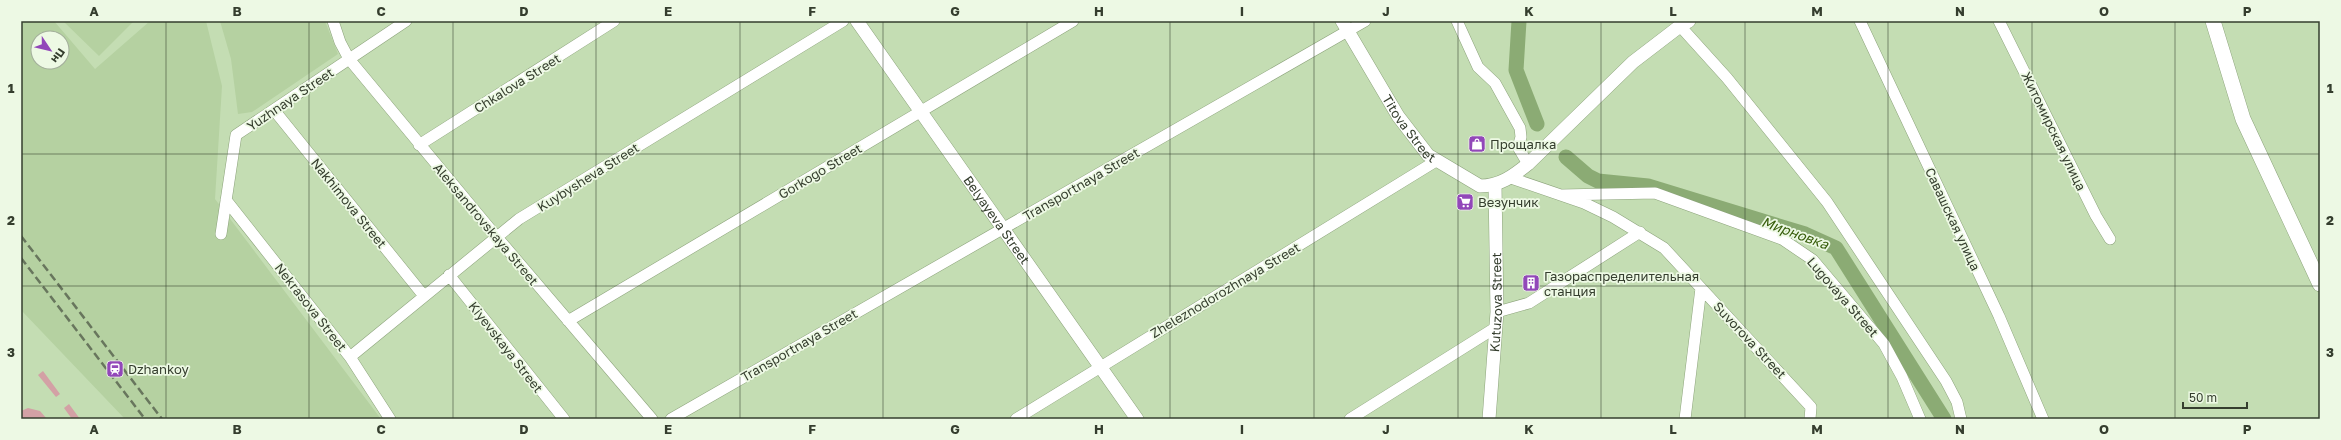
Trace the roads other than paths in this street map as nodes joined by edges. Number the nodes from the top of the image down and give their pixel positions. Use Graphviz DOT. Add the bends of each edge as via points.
graph roads {
  1 [pos="333,21"];
  2 [pos="406,21"];
  3 [pos="614,21"];
  4 [pos="843,21"];
  5 [pos="857,21"];
  6 [pos="1072,21"];
  7 [pos="1365,21"];
  8 [pos="1457,21"];
  9 [pos="1860,21"];
  10 [pos="1999,21"];
  11 [pos="2213,21"];
  12 [pos="1684,23"];
  13 [pos="1345,26"];
  14 [pos="349,59"];
  15 [pos="274,110"];
  16 [pos="920,111"];
  17 [pos="419,145"];
  18 [pos="1436,161"];
  19 [pos="1528,164"];
  20 [pos="1511,178"];
  21 [pos="1495,185"];
  22 [pos="1561,195"];
  23 [pos="226,200"];
  24 [pos="1002,228"];
  25 [pos="1640,232"];
  26 [pos="221,234"];
  27 [pos="496,236"];
  28 [pos="2110,239"];
  29 [pos="449,275"];
  30 [pos="2320,284"];
  31 [pos="1701,288"];
  32 [pos="424,296"];
  33 [pos="1497,312"];
  34 [pos="568,321"];
  35 [pos="1495,328"];
  36 [pos="350,356"];
  37 [pos="1100,367"];
  38 [pos="390,419"];
  39 [pos="564,419"];
  40 [pos="652,419"];
  41 [pos="671,419"];
  42 [pos="1016,419"];
  43 [pos="1136,419"];
  44 [pos="1350,419"];
  45 [pos="1489,419"];
  46 [pos="1685,419"];
  47 [pos="1810,419"];
  48 [pos="1920,419"];
  49 [pos="1961,419"];
  50 [pos="2043,419"];
  1 -- 14 [label="street, Aleksandrovskaya Street"];
  2 -- 14 [label="street, Yuzhnaya Street"];
  3 -- 17 [label="street, Chkalova Street"];
  4 -- 27 [label="street, Kuybysheva Street" via="526,215"];
  5 -- 16 [label="main road, Belyayeva Street"];
  6 -- 16 [label="street, Gorkogo Street"];
  7 -- 13 [label="street, Transportnaya Street"];
  8 -- 19 [label="street" via="1478,67 1495,83 1520,128 1518,147"];
  9 -- 50 [label="street, Савашская улица" via="1999,316"];
  10 -- 28 [label="street, Житомирская улица" via="2096,216"];
  11 -- 30 [label="highway" via="2243,119"];
  12 -- 19 [label="main road, Titova Street" via="1633,62"];
  12 -- 49 [label="street" via="1827,202 1946,381 1957,402"];
  13 -- 18 [label="main road, Titova Street" via="1398,116 1428,155"];
  13 -- 24 [label="street, Transportnaya Street" via="1335,40"];
  14 -- 15 [label="street, Yuzhnaya Street"];
  14 -- 17 [label="street, Aleksandrovskaya Street"];
  15 -- 23 [label="street, Yuzhnaya Street" via="236,135"];
  15 -- 32 [label="street, Nakhimova Street"];
  16 -- 24 [label="main road, Belyayeva Street"];
  16 -- 34 [label="street, Gorkogo Street"];
  17 -- 27 [label="street, Aleksandrovskaya Street"];
  18 -- 21 [label="main road, Titova Street" via="1480,186"];
  18 -- 37 [label="street, Zheleznodorozhnaya Street"];
  19 -- 20 [label="main road, Titova Street"];
  20 -- 21 [label="main road, Titova Street"];
  20 -- 22 [label="street, Suvorova Street"];
  21 -- 33 [label="main road, Kutuzova Street"];
  22 -- 25 [label="street, Suvorova Street" via="1584,203"];
  22 -- 48 [label="street, Lugovaya Street" via="1655,193 1782,238 1813,260 1884,344"];
  23 -- 26 [label="street, Yuzhnaya Street"];
  23 -- 36 [label="street, Nekrasova Street"];
  24 -- 37 [label="main road, Belyayeva Street"];
  24 -- 41 [label="street, Transportnaya Street"];
  25 -- 31 [label="street, Suvorova Street" via="1664,248"];
  25 -- 33 [label="street" via="1529,302"];
  27 -- 29 [label="street, Kuybysheva Street"];
  27 -- 34 [label="street, Aleksandrovskaya Street"];
  29 -- 32 [label="street, Kuybysheva Street"];
  29 -- 39 [label="street, Kiyevskaya Street"];
  31 -- 46 [label="street"];
  31 -- 47 [label="street, Suvorova Street" via="1811,406"];
  32 -- 36 [label="street, Kuybysheva Street"];
  33 -- 35 [label="main road, Kutuzova Street"];
  34 -- 40 [label="street, Aleksandrovskaya Street"];
  35 -- 44 [label="street"];
  35 -- 45 [label="main road, Kutuzova Street"];
  36 -- 38 [label="street, Nekrasova Street"];
  37 -- 42 [label="street, Zheleznodorozhnaya Street"];
  37 -- 43 [label="main road, Belyayeva Street"];
}
